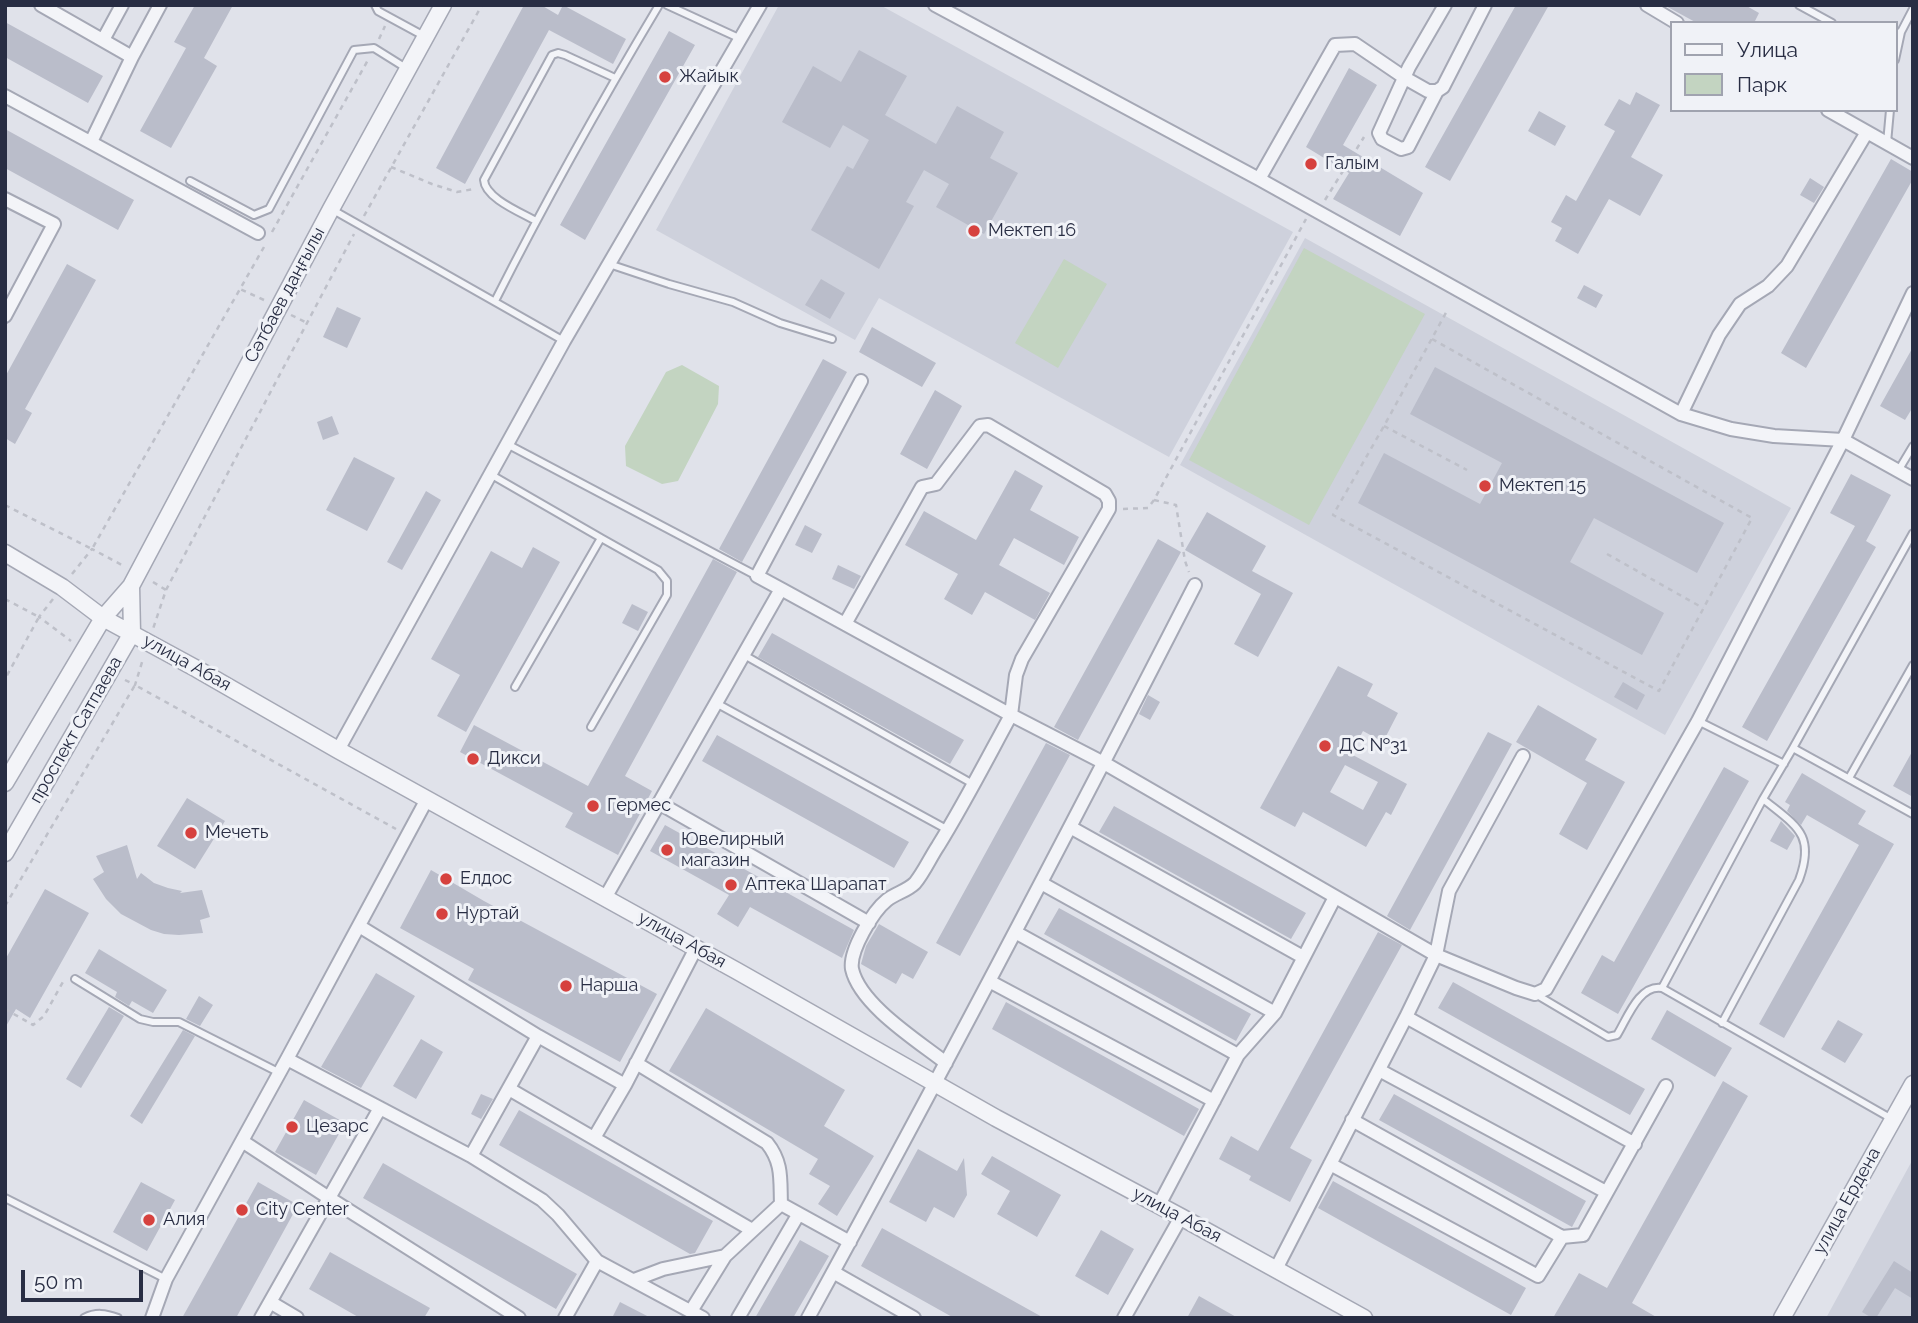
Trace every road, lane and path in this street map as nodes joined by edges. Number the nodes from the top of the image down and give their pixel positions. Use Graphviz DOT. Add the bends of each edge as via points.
graph roads {
  1 [pos="41,5"];
  2 [pos="122,5"];
  3 [pos="160,5"];
  4 [pos="375,5"];
  5 [pos="443,5"];
  6 [pos="482,5"];
  7 [pos="659,5"];
  8 [pos="667,5"];
  9 [pos="761,5"];
  10 [pos="935,5"];
  11 [pos="1445,5"];
  12 [pos="1485,5"];
  13 [pos="1647,5"];
  14 [pos="1798,5"];
  15 [pos="1913,9"];
  16 [pos="389,17"];
  17 [pos="1674,21"];
  18 [pos="1828,21"];
  19 [pos="1898,32"];
  20 [pos="426,37"];
  21 [pos="741,39"];
  22 [pos="103,40"];
  23 [pos="374,48"];
  24 [pos="132,57"];
  25 [pos="408,69"];
  26 [pos="615,78"];
  27 [pos="1405,78"];
  28 [pos="1432,91"];
  29 [pos="5,96"];
  30 [pos="1832,112"];
  31 [pos="1890,112"];
  32 [pos="1867,132"];
  33 [pos="1379,133"];
  34 [pos="91,142"];
  35 [pos="1886,144"];
  36 [pos="1913,158"];
  37 [pos="391,167"];
  38 [pos="1259,178"];
  39 [pos="190,181"];
  40 [pos="485,188"];
  41 [pos="5,199"];
  42 [pos="331,209"];
  43 [pos="1315,210"];
  44 [pos="536,221"];
  45 [pos="359,225"];
  46 [pos="258,233"];
  47 [pos="609,264"];
  48 [pos="240,289"];
  49 [pos="1913,293"];
  50 [pos="495,301"];
  51 [pos="278,308"];
  52 [pos="1448,309"];
  53 [pos="5,316"];
  54 [pos="832,339"];
  55 [pos="1433,339"];
  56 [pos="564,341"];
  57 [pos="861,380"];
  58 [pos="1681,414"];
  59 [pos="1384,426"];
  60 [pos="1843,440"];
  61 [pos="507,444"];
  62 [pos="1913,446"];
  63 [pos="1467,470"];
  64 [pos="1898,471"];
  65 [pos="490,474"];
  66 [pos="1913,479"];
  67 [pos="1154,500"];
  68 [pos="5,505"];
  69 [pos="1109,509"];
  70 [pos="1913,533"];
  71 [pos="601,538"];
  72 [pos="5,553"];
  73 [pos="1606,554"];
  74 [pos="757,576"];
  75 [pos="1195,584"];
  76 [pos="131,586"];
  77 [pos="781,589"];
  78 [pos="166,590"];
  79 [pos="5,599"];
  80 [pos="1703,608"];
  81 [pos="103,618"];
  82 [pos="845,624"];
  83 [pos="132,633"];
  84 [pos="744,655"];
  85 [pos="1913,665"];
  86 [pos="5,679"];
  87 [pos="515,687"];
  88 [pos="716,703"];
  89 [pos="1011,715"];
  90 [pos="1698,721"];
  91 [pos="591,727"];
  92 [pos="1793,748"];
  93 [pos="338,750"];
  94 [pos="1523,757"];
  95 [pos="1104,763"];
  96 [pos="1784,764"];
  97 [pos="1849,778"];
  98 [pos="5,783"];
  99 [pos="973,784"];
  100 [pos="427,799"];
  101 [pos="1763,799"];
  102 [pos="659,803"];
  103 [pos="1913,814"];
  104 [pos="1070,827"];
  105 [pos="948,830"];
  106 [pos="408,835"];
  107 [pos="5,853"];
  108 [pos="1041,883"];
  109 [pos="1335,897"];
  110 [pos="605,898"];
  111 [pos="5,906"];
  112 [pos="869,923"];
  113 [pos="359,926"];
  114 [pos="1014,932"];
  115 [pos="696,948"];
  116 [pos="1436,955"];
  117 [pos="1303,957"];
  118 [pos="75,979"];
  119 [pos="989,981"];
  120 [pos="1662,988"];
  121 [pos="1535,994"];
  122 [pos="5,1009"];
  123 [pos="1275,1013"];
  124 [pos="1406,1017"];
  125 [pos="1722,1023"];
  126 [pos="538,1036"];
  127 [pos="1238,1055"];
  128 [pos="288,1059"];
  129 [pos="946,1062"];
  130 [pos="636,1063"];
  131 [pos="1378,1070"];
  132 [pos="280,1073"];
  133 [pos="935,1083"];
  134 [pos="1913,1084"];
  135 [pos="625,1085"];
  136 [pos="1666,1086"];
  137 [pos="509,1089"];
  138 [pos="1214,1101"];
  139 [pos="380,1108"];
  140 [pos="1353,1120"];
  141 [pos="1893,1120"];
  142 [pos="594,1138"];
  143 [pos="242,1141"];
  144 [pos="1634,1144"];
  145 [pos="471,1156"];
  146 [pos="1330,1164"];
  147 [pos="1606,1192"];
  148 [pos="5,1198"];
  149 [pos="329,1198"];
  150 [pos="781,1204"];
  151 [pos="1159,1205"];
  152 [pos="799,1215"];
  153 [pos="1181,1217"];
  154 [pos="752,1230"];
  155 [pos="1562,1237"];
  156 [pos="850,1242"];
  157 [pos="725,1256"];
  158 [pos="597,1261"];
  159 [pos="1276,1269"];
  160 [pos="833,1272"];
  161 [pos="166,1279"];
  162 [pos="634,1280"];
  163 [pos="270,1302"];
  164 [pos="691,1311"];
  165 [pos="84,1318"];
  166 [pos="118,1318"];
  167 [pos="152,1318"];
  168 [pos="261,1318"];
  169 [pos="298,1318"];
  170 [pos="519,1318"];
  171 [pos="565,1318"];
  172 [pos="703,1318"];
  173 [pos="738,1318"];
  174 [pos="808,1318"];
  175 [pos="914,1318"];
  176 [pos="1124,1318"];
  177 [pos="1364,1318"];
  178 [pos="1782,1318"];
  1 -- 22 [label="street"];
  2 -- 22 [label="street"];
  3 -- 24 [label="street"];
  4 -- 16 [label="lane"];
  5 -- 20 [label="street, Сәтбаев даңғылы"];
  6 -- 37 [label="path"];
  7 -- 26 [label="lane"];
  8 -- 21 [label="lane"];
  9 -- 21 [label="street"];
  10 -- 38 [label="street"];
  11 -- 27 [label="street"];
  12 -- 28 [label="street" via="1443,87"];
  13 -- 17 [label="street"];
  14 -- 18 [label="lane"];
  15 -- 19 [label="lane"];
  16 -- 20 [label="lane"];
  16 -- 23 [label="path"];
  20 -- 25 [label="street, Сәтбаев даңғылы"];
  21 -- 47 [label="street"];
  22 -- 24 [label="street"];
  23 -- 25 [label="lane"];
  23 -- 39 [label="lane" via="354,50 269,209 254,215"];
  23 -- 48 [label="path"];
  24 -- 34 [label="street"];
  25 -- 42 [label="street, Сәтбаев даңғылы"];
  26 -- 40 [label="lane" via="565,55 552,55 484,180"];
  26 -- 44 [label="lane"];
  27 -- 28 [label="street"];
  27 -- 33 [label="street"];
  27 -- 38 [label="street" via="1355,44 1335,45"];
  28 -- 33 [label="street" via="1408,147 1401,149"];
  29 -- 34 [label="street"];
  30 -- 32 [label="street"];
  31 -- 35 [label="lane"];
  32 -- 35 [label="street"];
  32 -- 58 [label="street" via="1787,266 1768,286 1740,304 1719,335"];
  33 -- 43 [label="path" via="1366,133"];
  34 -- 46 [label="street"];
  35 -- 36 [label="street"];
  37 -- 40 [label="path" via="457,192"];
  37 -- 45 [label="path"];
  38 -- 43 [label="street"];
  40 -- 44 [label="lane"];
  41 -- 53 [label="street" via="54,225"];
  42 -- 45 [label="lane"];
  42 -- 51 [label="street, Сәтбаев даңғылы"];
  43 -- 58 [label="street"];
  43 -- 67 [label="path"];
  44 -- 50 [label="lane"];
  45 -- 50 [label="lane"];
  45 -- 78 [label="path"];
  47 -- 54 [label="lane" via="733,302"];
  47 -- 56 [label="street"];
  48 -- 51 [label="path"];
  48 -- 68 [label="path" via="92,549"];
  49 -- 60 [label="street"];
  50 -- 56 [label="lane"];
  51 -- 76 [label="street, Сәтбаев даңғылы"];
  52 -- 55 [label="path"];
  55 -- 59 [label="path"];
  55 -- 80 [label="path" via="1752,518"];
  56 -- 61 [label="street"];
  57 -- 74 [label="street"];
  58 -- 60 [label="street" via="1763,435"];
  59 -- 63 [label="path"];
  59 -- 80 [label="path" via="1333,515 1659,691"];
  60 -- 64 [label="street"];
  60 -- 90 [label="street"];
  61 -- 65 [label="street"];
  61 -- 74 [label="lane"];
  62 -- 64 [label="lane"];
  64 -- 66 [label="street"];
  65 -- 71 [label="lane"];
  65 -- 93 [label="street"];
  67 -- 69 [label="path" via="1148,508"];
  67 -- 75 [label="path" via="1176,505 1185,561"];
  69 -- 82 [label="street" via="1105,494 988,425 980,426 936,484 922,487"];
  69 -- 89 [label="street" via="1022,659"];
  70 -- 92 [label="lane"];
  71 -- 87 [label="lane"];
  71 -- 91 [label="lane" via="657,570 667,581 667,595"];
  72 -- 81 [label="street, улица Абая"];
  73 -- 80 [label="path"];
  74 -- 77 [label="street"];
  75 -- 95 [label="street"];
  76 -- 81 [label="street, проспект Сатпаева"];
  76 -- 83 [label="street"];
  77 -- 82 [label="street"];
  77 -- 84 [label="street"];
  79 -- 86 [label="path" via="39,617"];
  81 -- 83 [label="street, улица Абая"];
  81 -- 98 [label="street, проспект Сатпаева"];
  82 -- 89 [label="street"];
  83 -- 93 [label="street, улица Абая"];
  83 -- 107 [label="street, проспект Сатпаева"];
  84 -- 88 [label="street"];
  84 -- 99 [label="lane"];
  85 -- 97 [label="lane"];
  88 -- 102 [label="street"];
  88 -- 105 [label="lane"];
  89 -- 95 [label="street"];
  89 -- 99 [label="street"];
  90 -- 96 [label="lane"];
  90 -- 121 [label="street" via="1546,989"];
  92 -- 96 [label="lane"];
  92 -- 97 [label="lane"];
  93 -- 100 [label="street, улица Абая"];
  94 -- 116 [label="street" via="1448,891"];
  95 -- 104 [label="street"];
  95 -- 109 [label="street"];
  96 -- 101 [label="lane"];
  97 -- 103 [label="lane"];
  99 -- 105 [label="street"];
  100 -- 106 [label="street"];
  100 -- 110 [label="street, улица Абая"];
  101 -- 120 [label="lane"];
  101 -- 125 [label="lane" via="1797,827 1806,851 1804,865"];
  102 -- 110 [label="street"];
  102 -- 112 [label="street"];
  104 -- 108 [label="street"];
  104 -- 117 [label="street"];
  105 -- 112 [label="street" via="914,884 878,907"];
  106 -- 111 [label="path" via="135,685"];
  106 -- 113 [label="street"];
  108 -- 114 [label="street"];
  108 -- 123 [label="street"];
  109 -- 116 [label="street"];
  109 -- 117 [label="street"];
  110 -- 115 [label="street, улица Абая"];
  112 -- 129 [label="street" via="854,953 857,982 878,1010"];
  113 -- 126 [label="street"];
  113 -- 128 [label="street"];
  114 -- 119 [label="street"];
  114 -- 127 [label="street"];
  115 -- 130 [label="street"];
  115 -- 133 [label="street, улица Абая"];
  116 -- 121 [label="street"];
  116 -- 124 [label="street"];
  117 -- 123 [label="street"];
  118 -- 122 [label="path" via="66,975 44,1016 33,1025"];
  118 -- 132 [label="lane" via="140,1019 179,1022"];
  119 -- 129 [label="street"];
  119 -- 138 [label="street"];
  120 -- 121 [label="lane" via="1647,990 1617,1035 1608,1037"];
  120 -- 125 [label="lane"];
  123 -- 127 [label="street"];
  124 -- 131 [label="street"];
  124 -- 144 [label="street"];
  125 -- 141 [label="lane"];
  126 -- 135 [label="street"];
  126 -- 137 [label="street"];
  127 -- 138 [label="street"];
  128 -- 132 [label="street"];
  128 -- 139 [label="street"];
  129 -- 133 [label="street"];
  130 -- 135 [label="street"];
  130 -- 150 [label="street" via="767,1143 780,1170"];
  131 -- 140 [label="street"];
  131 -- 147 [label="street"];
  132 -- 143 [label="street"];
  133 -- 151 [label="street, улица Абая"];
  133 -- 156 [label="street"];
  134 -- 141 [label="street, улица Ердена"];
  135 -- 142 [label="street"];
  136 -- 144 [label="street"];
  137 -- 142 [label="street"];
  137 -- 145 [label="street"];
  138 -- 151 [label="street"];
  139 -- 145 [label="street"];
  139 -- 149 [label="street"];
  140 -- 146 [label="street"];
  140 -- 155 [label="street"];
  141 -- 178 [label="street, улица Ердена"];
  142 -- 154 [label="street"];
  143 -- 149 [label="street"];
  143 -- 161 [label="street"];
  144 -- 147 [label="street"];
  145 -- 158 [label="street" via="541,1200"];
  146 -- 155 [label="street" via="1538,1276"];
  146 -- 159 [label="street"];
  147 -- 155 [label="street" via="1583,1235"];
  148 -- 161 [label="lane"];
  149 -- 163 [label="street"];
  149 -- 170 [label="street"];
  150 -- 152 [label="street"];
  150 -- 154 [label="street"];
  151 -- 153 [label="street, улица Абая"];
  152 -- 156 [label="street"];
  152 -- 173 [label="street"];
  153 -- 159 [label="street, улица Абая"];
  153 -- 176 [label="street"];
  154 -- 157 [label="street"];
  156 -- 160 [label="street"];
  157 -- 162 [label="street"];
  157 -- 164 [label="street"];
  158 -- 162 [label="street"];
  158 -- 171 [label="street"];
  159 -- 177 [label="street, улица Абая"];
  160 -- 174 [label="street"];
  160 -- 175 [label="street"];
  161 -- 167 [label="street"];
  162 -- 164 [label="street"];
  163 -- 168 [label="street"];
  163 -- 169 [label="street"];
  164 -- 172 [label="street"];
  165 -- 166 [label="lane" via="106,1313"];
}
